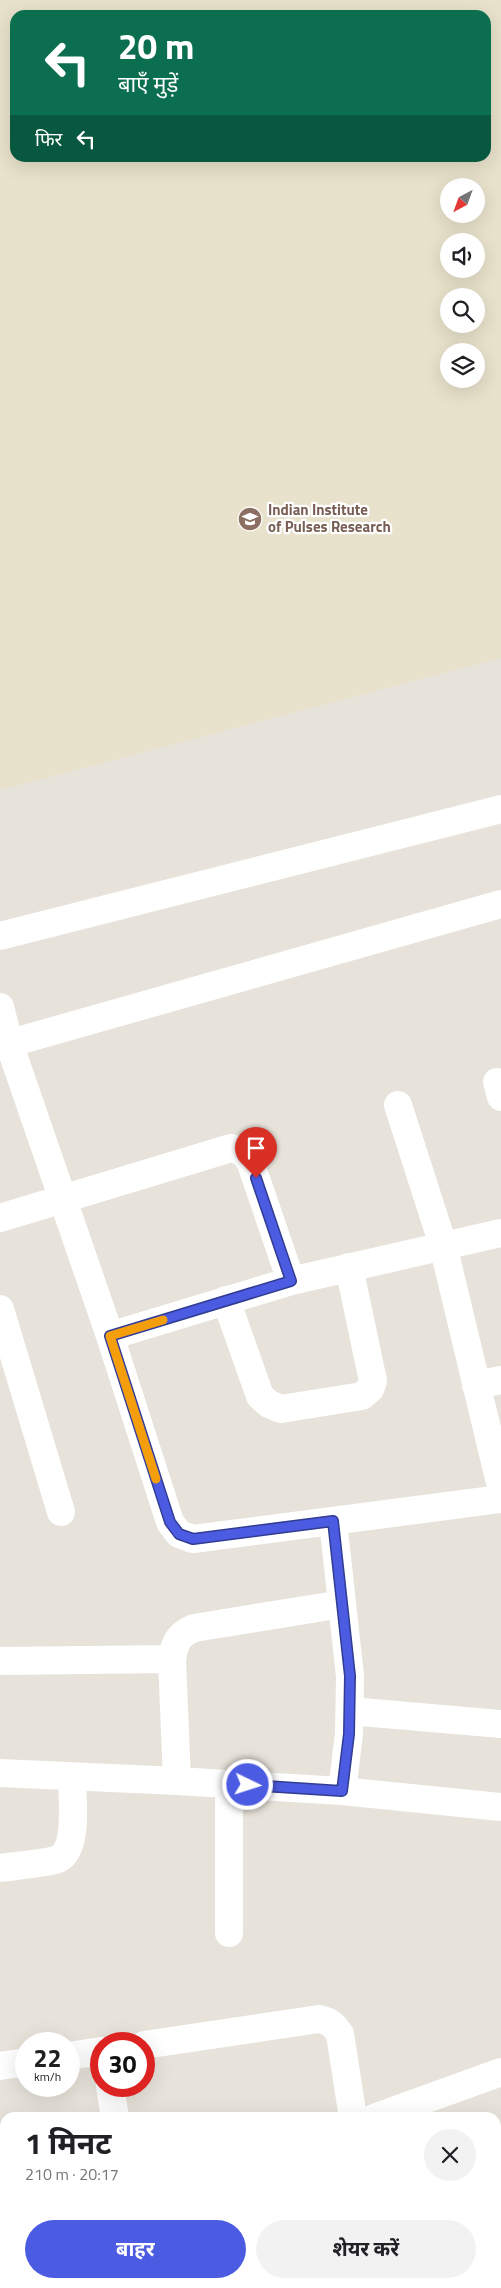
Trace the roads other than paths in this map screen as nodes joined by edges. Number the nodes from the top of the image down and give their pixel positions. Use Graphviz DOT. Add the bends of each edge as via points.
graph roads {
  1 [pos="501,809"];
  2 [pos="501,904"];
  3 [pos="0,936"];
  4 [pos="0,1007"];
  5 [pos="5,1044"];
  6 [pos="398,1105"];
  7 [pos="62,1201"];
  8 [pos="0,1218"];
  9 [pos="501,1233"];
  10 [pos="443,1245"];
  11 [pos="349,1267"];
  12 [pos="291,1281"];
  13 [pos="226,1300"];
  14 [pos="0,1309"];
  15 [pos="110,1336"];
  16 [pos="488,1382"];
  17 [pos="501,1487"];
  18 [pos="501,1498"];
  19 [pos="61,1512"];
  20 [pos="333,1521"];
  21 [pos="342,1604"];
  22 [pos="172,1659"];
  23 [pos="0,1661"];
  24 [pos="350,1711"];
  25 [pos="501,1724"];
  26 [pos="0,1773"];
  27 [pos="72,1778"];
  28 [pos="177,1781"];
  29 [pos="229,1784"];
  30 [pos="342,1791"];
  31 [pos="501,1807"];
  32 [pos="0,1868"];
  33 [pos="229,1933"];
  34 [pos="155,2043"];
  35 [pos="15,2064"];
  36 [pos="0,2066"];
  37 [pos="501,2072"];
  38 [pos="112,2097"];
  39 [pos="114,2112"];
  40 [pos="352,2112"];
  41 [pos="391,2112"];
  1 -- 3 [label="street"];
  2 -- 5 [label="street"];
  4 -- 5 [label="street"];
  5 -- 7 [label="street"];
  6 -- 10 [label="street"];
  7 -- 8 [label="street"];
  7 -- 12 [label="street" via="231,1148 243,1152 250,1161"];
  7 -- 15 [label="street"];
  9 -- 10 [label="street"];
  10 -- 11 [label="street"];
  10 -- 16 [label="street"];
  11 -- 12 [label="street"];
  11 -- 13 [label="street" via="373,1381 362,1396 281,1409 269,1404 260,1396"];
  12 -- 13 [label="street"];
  13 -- 15 [label="street"];
  14 -- 19 [label="street"];
  15 -- 20 [label="street" via="170,1522 179,1534 193,1539"];
  16 -- 17 [label="street"];
  18 -- 20 [label="street"];
  20 -- 21 [label="street"];
  21 -- 22 [label="street" via="194,1628 182,1633 175,1642"];
  21 -- 24 [label="street" via="350,1676"];
  22 -- 23 [label="street"];
  22 -- 28 [label="street"];
  24 -- 25 [label="street"];
  24 -- 30 [label="street"];
  26 -- 27 [label="street"];
  27 -- 28 [label="street"];
  27 -- 32 [label="street" via="72,1839 68,1850 58,1859"];
  28 -- 29 [label="street"];
  29 -- 30 [label="street"];
  29 -- 33 [label="street"];
  30 -- 31 [label="street"];
  34 -- 40 [label="street" via="320,2019 328,2021 340,2034"];
  35 -- 36 [label="street"];
  37 -- 41 [label="street"];
  38 -- 39 [label="street"];
}
